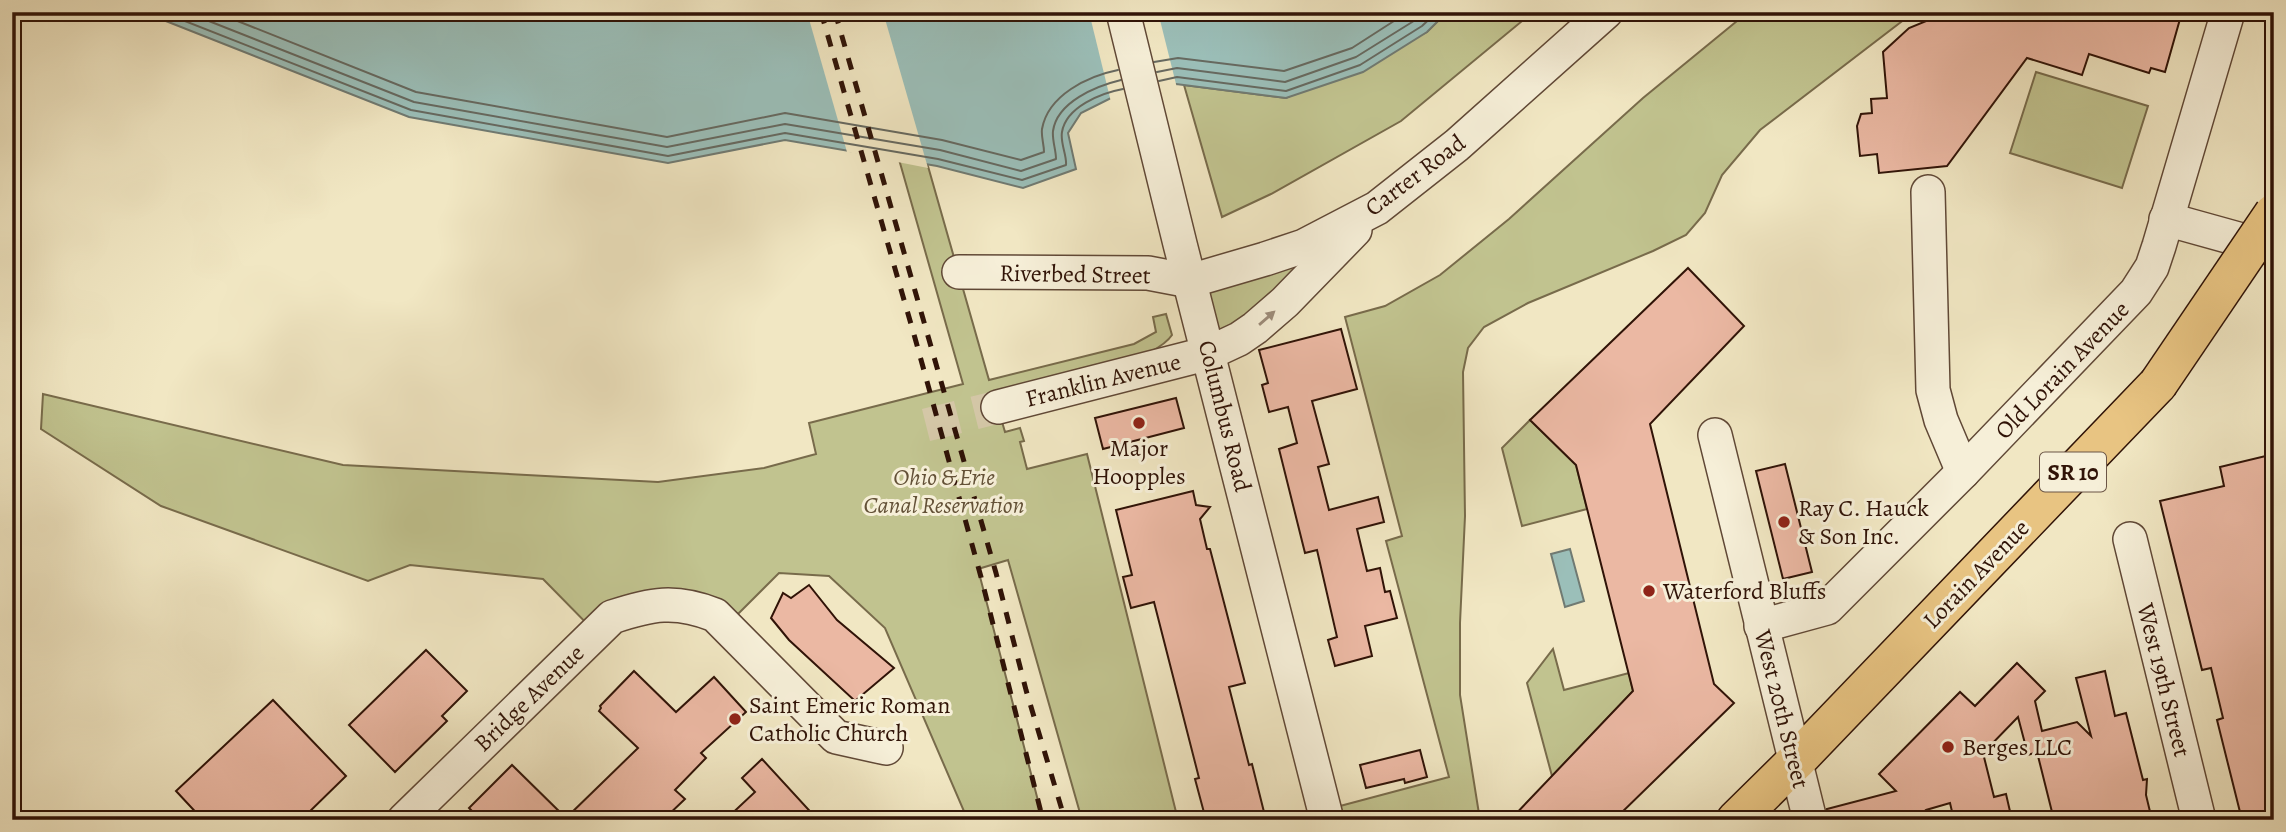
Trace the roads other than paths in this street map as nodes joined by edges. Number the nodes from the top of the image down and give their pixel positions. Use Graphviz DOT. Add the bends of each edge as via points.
graph roads {
  1 [pos="1123,12"];
  2 [pos="1606,12"];
  3 [pos="2228,12"];
  4 [pos="1928,192"];
  5 [pos="1377,208"];
  6 [pos="2274,213"];
  7 [pos="2166,219"];
  8 [pos="2274,249"];
  9 [pos="959,272"];
  10 [pos="1191,281"];
  11 [pos="1209,353"];
  12 [pos="998,407"];
  13 [pos="1715,435"];
  14 [pos="1964,472"];
  15 [pos="2130,539"];
  16 [pos="1761,626"];
  17 [pos="886,748"];
  18 [pos="1796,761"];
  19 [pos="404,820"];
  20 [pos="1327,820"];
  21 [pos="1736,820"];
  22 [pos="1810,820"];
  23 [pos="2199,820"];
  1 -- 10 [label="street, Columbus Road"];
  2 -- 5 [label="street, Carter Road" via="1457,145"];
  3 -- 7 [label="street, Old Lorain Avenue"];
  4 -- 14 [label="street" via="1933,390"];
  5 -- 10 [label="street, Carter Road" via="1304,246"];
  11 -- 5 [label="street, Franklin Avenue, one-way" via="1255,328"];
  6 -- 18 [label="main road, Lorain Avenue / SR 10, bridge" via="2158,384"];
  7 -- 8 [label="street"];
  7 -- 14 [label="street, Old Lorain Avenue" via="2152,267 2136,292"];
  9 -- 10 [label="street, Riverbed Street" via="1148,273"];
  10 -- 11 [label="street, Columbus Road"];
  11 -- 12 [label="street, Franklin Avenue"];
  11 -- 20 [label="street, Columbus Road"];
  13 -- 16 [label="street, West 20th Street"];
  14 -- 16 [label="street, Old Lorain Avenue" via="1827,608"];
  15 -- 23 [label="street, West 19th Street"];
  16 -- 18 [label="street, West 20th Street"];
  17 -- 19 [label="street, Bridge Avenue" via="836,737 715,615 668,603 640,607 612,617"];
  18 -- 21 [label="main road, Lorain Avenue / SR 10"];
  18 -- 22 [label="street, West 20th Street"];
}
